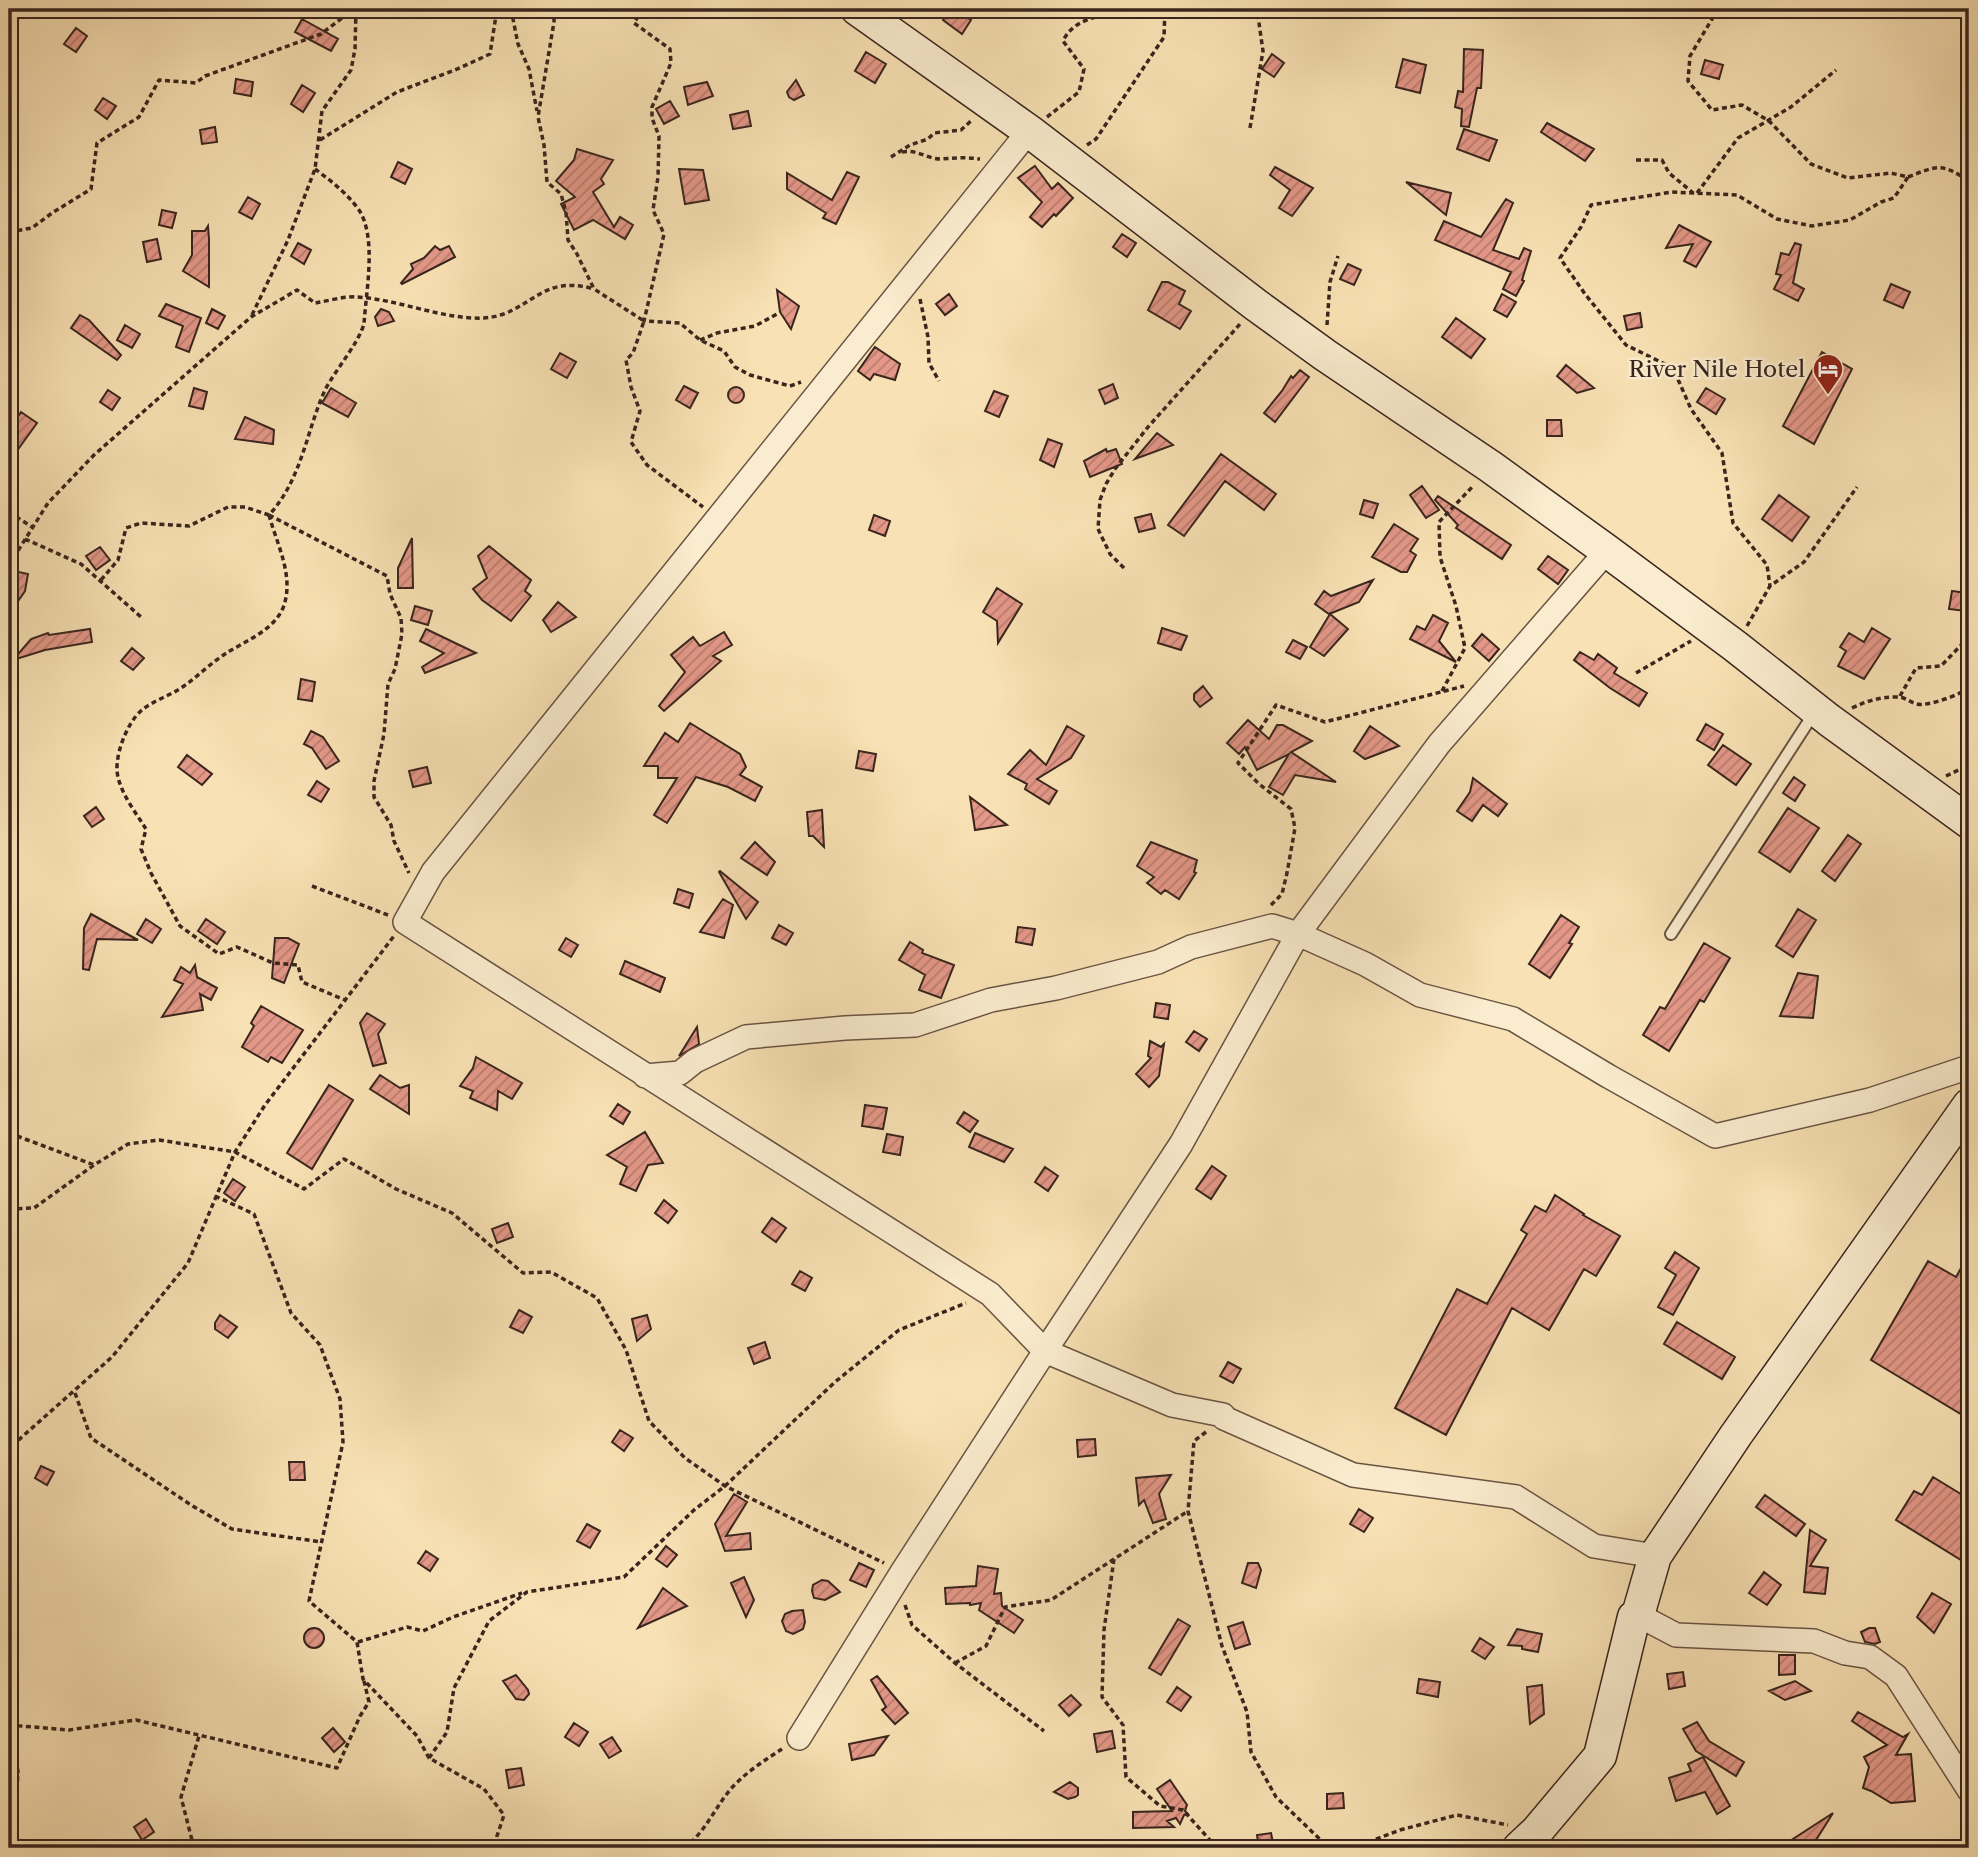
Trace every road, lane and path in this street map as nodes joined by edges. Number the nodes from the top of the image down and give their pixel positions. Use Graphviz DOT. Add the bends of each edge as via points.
graph roads {
  1 [pos="355,9"];
  2 [pos="497,9"];
  3 [pos="511,9"];
  4 [pos="554,9"];
  5 [pos="643,9"];
  6 [pos="857,9"];
  7 [pos="1150,9"];
  8 [pos="1165,9"];
  9 [pos="1257,9"];
  10 [pos="1718,9"];
  11 [pos="1966,9"];
  12 [pos="1969,13"];
  13 [pos="1836,70"];
  14 [pos="984,99"];
  15 [pos="538,117"];
  16 [pos="1769,121"];
  17 [pos="1250,128"];
  18 [pos="1029,131"];
  19 [pos="320,140"];
  20 [pos="1065,159"];
  21 [pos="1636,160"];
  22 [pos="1002,162"];
  23 [pos="315,169"];
  24 [pos="1908,177"];
  25 [pos="1969,181"];
  26 [pos="1695,193"];
  27 [pos="9,232"];
  28 [pos="1338,257"];
  29 [pos="917,269"];
  30 [pos="594,289"];
  31 [pos="365,298"];
  32 [pos="1256,305"];
  33 [pos="777,314"];
  34 [pos="251,317"];
  35 [pos="644,321"];
  36 [pos="700,340"];
  37 [pos="1325,355"];
  38 [pos="939,381"];
  39 [pos="806,407"];
  40 [pos="1491,467"];
  41 [pos="1857,487"];
  42 [pos="9,512"];
  43 [pos="269,515"];
  44 [pos="718,518"];
  45 [pos="32,527"];
  46 [pos="25,539"];
  47 [pos="1607,551"];
  48 [pos="9,565"];
  49 [pos="1124,568"];
  50 [pos="101,580"];
  51 [pos="1770,586"];
  52 [pos="141,617"];
  53 [pos="1969,644"];
  54 [pos="1735,646"];
  55 [pos="1636,673"];
  56 [pos="1498,677"];
  57 [pos="1969,687"];
  58 [pos="1442,691"];
  59 [pos="1900,696"];
  60 [pos="1822,714"];
  61 [pos="1969,822"];
  62 [pos="312,886"];
  63 [pos="420,897"];
  64 [pos="405,922"];
  65 [pos="1259,929"];
  66 [pos="1298,934"];
  67 [pos="1671,934"];
  68 [pos="345,1000"];
  69 [pos="1969,1067"];
  70 [pos="645,1076"];
  71 [pos="1969,1105"];
  72 [pos="9,1133"];
  73 [pos="236,1152"];
  74 [pos="94,1165"];
  75 [pos="215,1196"];
  76 [pos="9,1209"];
  77 [pos="990,1294"];
  78 [pos="1045,1351"];
  79 [pos="74,1392"];
  80 [pos="1224,1418"];
  81 [pos="9,1454"];
  82 [pos="725,1486"];
  83 [pos="1188,1511"];
  84 [pos="321,1542"];
  85 [pos="1654,1556"];
  86 [pos="1114,1559"];
  87 [pos="902,1572"];
  88 [pos="527,1592"];
  89 [pos="1638,1615"];
  90 [pos="357,1642"];
  91 [pos="955,1663"];
  92 [pos="363,1679"];
  93 [pos="9,1725"];
  94 [pos="1044,1731"];
  95 [pos="9,1735"];
  96 [pos="199,1736"];
  97 [pos="799,1738"];
  98 [pos="429,1758"];
  99 [pos="1969,1790"];
  100 [pos="1528,1839"];
  101 [pos="14,1848"];
  102 [pos="194,1848"];
  103 [pos="493,1848"];
  104 [pos="684,1848"];
  105 [pos="1217,1848"];
  106 [pos="1329,1848"];
  107 [pos="1352,1848"];
  1 -- 19 [label="path" via="351,70 322,111"];
  1 -- 27 [label="path" via="321,34 196,83 159,80 139,117 97,143 91,189 32,229"];
  2 -- 19 [label="path" via="490,54 397,92"];
  3 -- 15 [label="path"];
  4 -- 15 [label="path"];
  5 -- 35 [label="path" via="634,23 670,49 671,63 652,107 659,136 653,210 664,234"];
  6 -- 14 [label="street"];
  7 -- 18 [label="path" via="1096,16 1068,30 1063,41 1084,69 1079,92"];
  8 -- 20 [label="path" via="1164,37 1096,139"];
  9 -- 17 [label="path" via="1263,51"];
  10 -- 16 [label="path" via="1690,55 1688,81 1712,110 1742,105"];
  11 -- 12 [label="path"];
  13 -- 16 [label="path"];
  14 -- 18 [label="street"];
  14 -- 22 [label="path" via="961,130 934,133 891,157 916,151 938,159 952,156"];
  15 -- 30 [label="path" via="547,182 561,194 568,240"];
  16 -- 24 [label="path" via="1811,164 1848,178 1891,173"];
  16 -- 26 [label="path" via="1738,138"];
  18 -- 20 [label="street"];
  18 -- 22 [label="street"];
  19 -- 23 [label="path"];
  20 -- 32 [label="street"];
  21 -- 26 [label="path" via="1662,160 1669,173"];
  22 -- 29 [label="street"];
  23 -- 31 [label="path" via="339,187 360,212 369,242"];
  23 -- 34 [label="path"];
  24 -- 25 [label="path" via="1930,168 1949,168"];
  24 -- 26 [label="path" via="1894,198 1850,220 1812,226 1777,219 1737,195"];
  26 -- 51 [label="path" via="1672,192 1591,205 1560,258 1626,345 1673,368 1691,409 1722,453 1733,523 1767,565"];
  28 -- 37 [label="path" via="1330,282"];
  29 -- 38 [label="path" via="929,363"];
  29 -- 39 [label="street"];
  30 -- 31 [label="path" via="553,286 503,316 481,318"];
  30 -- 35 [label="path"];
  31 -- 34 [label="path" via="315,303 298,290"];
  31 -- 43 [label="path" via="361,332 332,375 291,485"];
  32 -- 37 [label="street"];
  32 -- 49 [label="path" via="1148,427 1106,484 1098,529 1110,554"];
  33 -- 36 [label="path" via="755,327"];
  34 -- 45 [label="path" via="94,455 48,503"];
  35 -- 36 [label="path" via="680,323"];
  35 -- 44 [label="path" via="626,360 640,411 631,442 647,465"];
  36 -- 39 [label="path" via="724,351 735,367 750,375 790,386 803,381"];
  37 -- 40 [label="street"];
  39 -- 44 [label="street"];
  40 -- 47 [label="street"];
  40 -- 58 [label="path" via="1438,522 1440,557 1465,648"];
  41 -- 51 [label="path" via="1804,562"];
  42 -- 45 [label="path"];
  43 -- 50 [label="path" via="228,507 189,526 133,524 125,528 118,560"];
  43 -- 63 [label="path" via="387,576 402,634 388,684 374,797 391,825"];
  43 -- 68 [label="path" via="287,570 282,610 251,640 135,715 120,750 117,776 146,829 141,849 180,926 219,954 237,947 273,963 298,965 302,982"];
  44 -- 63 [label="street" via="433,872"];
  45 -- 46 [label="path"];
  46 -- 48 [label="path"];
  46 -- 50 [label="path" via="81,564"];
  47 -- 54 [label="street"];
  47 -- 56 [label="street"];
  50 -- 52 [label="path"];
  51 -- 54 [label="path"];
  53 -- 59 [label="path" via="1965,641 1941,666 1916,668"];
  54 -- 55 [label="path" via="1692,641"];
  54 -- 60 [label="street"];
  56 -- 58 [label="path"];
  56 -- 66 [label="street" via="1439,744"];
  57 -- 59 [label="path" via="1919,705"];
  58 -- 65 [label="path" via="1325,722 1276,705 1238,763 1291,809 1295,828 1282,894"];
  59 -- 60 [label="path" via="1870,699"];
  60 -- 61 [label="street"];
  60 -- 67 [label="lane"];
  62 -- 64 [label="path"];
  63 -- 64 [label="street"];
  64 -- 68 [label="path"];
  64 -- 70 [label="street"];
  65 -- 66 [label="street" via="1272,926"];
  65 -- 70 [label="street" via="1191,947 1158,962 991,1000 915,1025 746,1037 680,1073"];
  66 -- 69 [label="street" via="1420,995 1513,1019 1715,1136 1870,1100"];
  66 -- 78 [label="street" via="1181,1144"];
  68 -- 73 [label="path" via="265,1105"];
  70 -- 77 [label="street"];
  71 -- 85 [label="street"];
  72 -- 74 [label="path"];
  73 -- 74 [label="path" via="159,1140 128,1144"];
  73 -- 75 [label="path"];
  73 -- 82 [label="path" via="304,1189 344,1159 396,1189 452,1213 523,1273 551,1272 597,1298 626,1350 649,1421 685,1458"];
  74 -- 76 [label="path" via="34,1208"];
  75 -- 79 [label="path" via="188,1263 112,1357"];
  75 -- 84 [label="path" via="254,1214 291,1313 320,1345 340,1399 343,1442"];
  77 -- 78 [label="street"];
  77 -- 82 [label="path" via="899,1330 835,1382"];
  78 -- 80 [label="street" via="1172,1405"];
  78 -- 87 [label="street"];
  79 -- 81 [label="path" via="14,1444"];
  79 -- 84 [label="path" via="91,1438 232,1529"];
  80 -- 83 [label="path" via="1194,1441"];
  80 -- 85 [label="street" via="1353,1475 1516,1497 1594,1546"];
  82 -- 87 [label="path"];
  82 -- 88 [label="path" via="624,1577"];
  83 -- 86 [label="path"];
  83 -- 106 [label="path" via="1222,1646 1247,1712 1251,1752 1276,1797"];
  84 -- 90 [label="path" via="309,1601"];
  85 -- 89 [label="street"];
  86 -- 91 [label="path" via="1051,1600 1005,1607 986,1646"];
  86 -- 105 [label="path" via="1104,1630 1102,1697 1123,1724 1126,1777 1160,1805 1183,1810"];
  87 -- 91 [label="path" via="905,1607 912,1625"];
  87 -- 97 [label="street"];
  88 -- 90 [label="path" via="423,1631 407,1627"];
  88 -- 98 [label="path" via="489,1621 454,1688 447,1732"];
  89 -- 99 [label="street" via="1676,1635 1814,1641 1870,1657 1896,1676"];
  89 -- 100 [label="street" via="1600,1756"];
  90 -- 92 [label="path"];
  91 -- 94 [label="path"];
  92 -- 96 [label="path" via="369,1702 337,1768"];
  92 -- 98 [label="path" via="417,1736"];
  93 -- 96 [label="path" via="69,1730 136,1720"];
  95 -- 101 [label="path" via="18,1771"];
  96 -- 102 [label="path" via="181,1797"];
  97 -- 104 [label="path" via="756,1766 727,1793 697,1839"];
  98 -- 103 [label="path" via="484,1790 504,1815"];
  100 -- 107 [label="path" via="1457,1815"];
}
